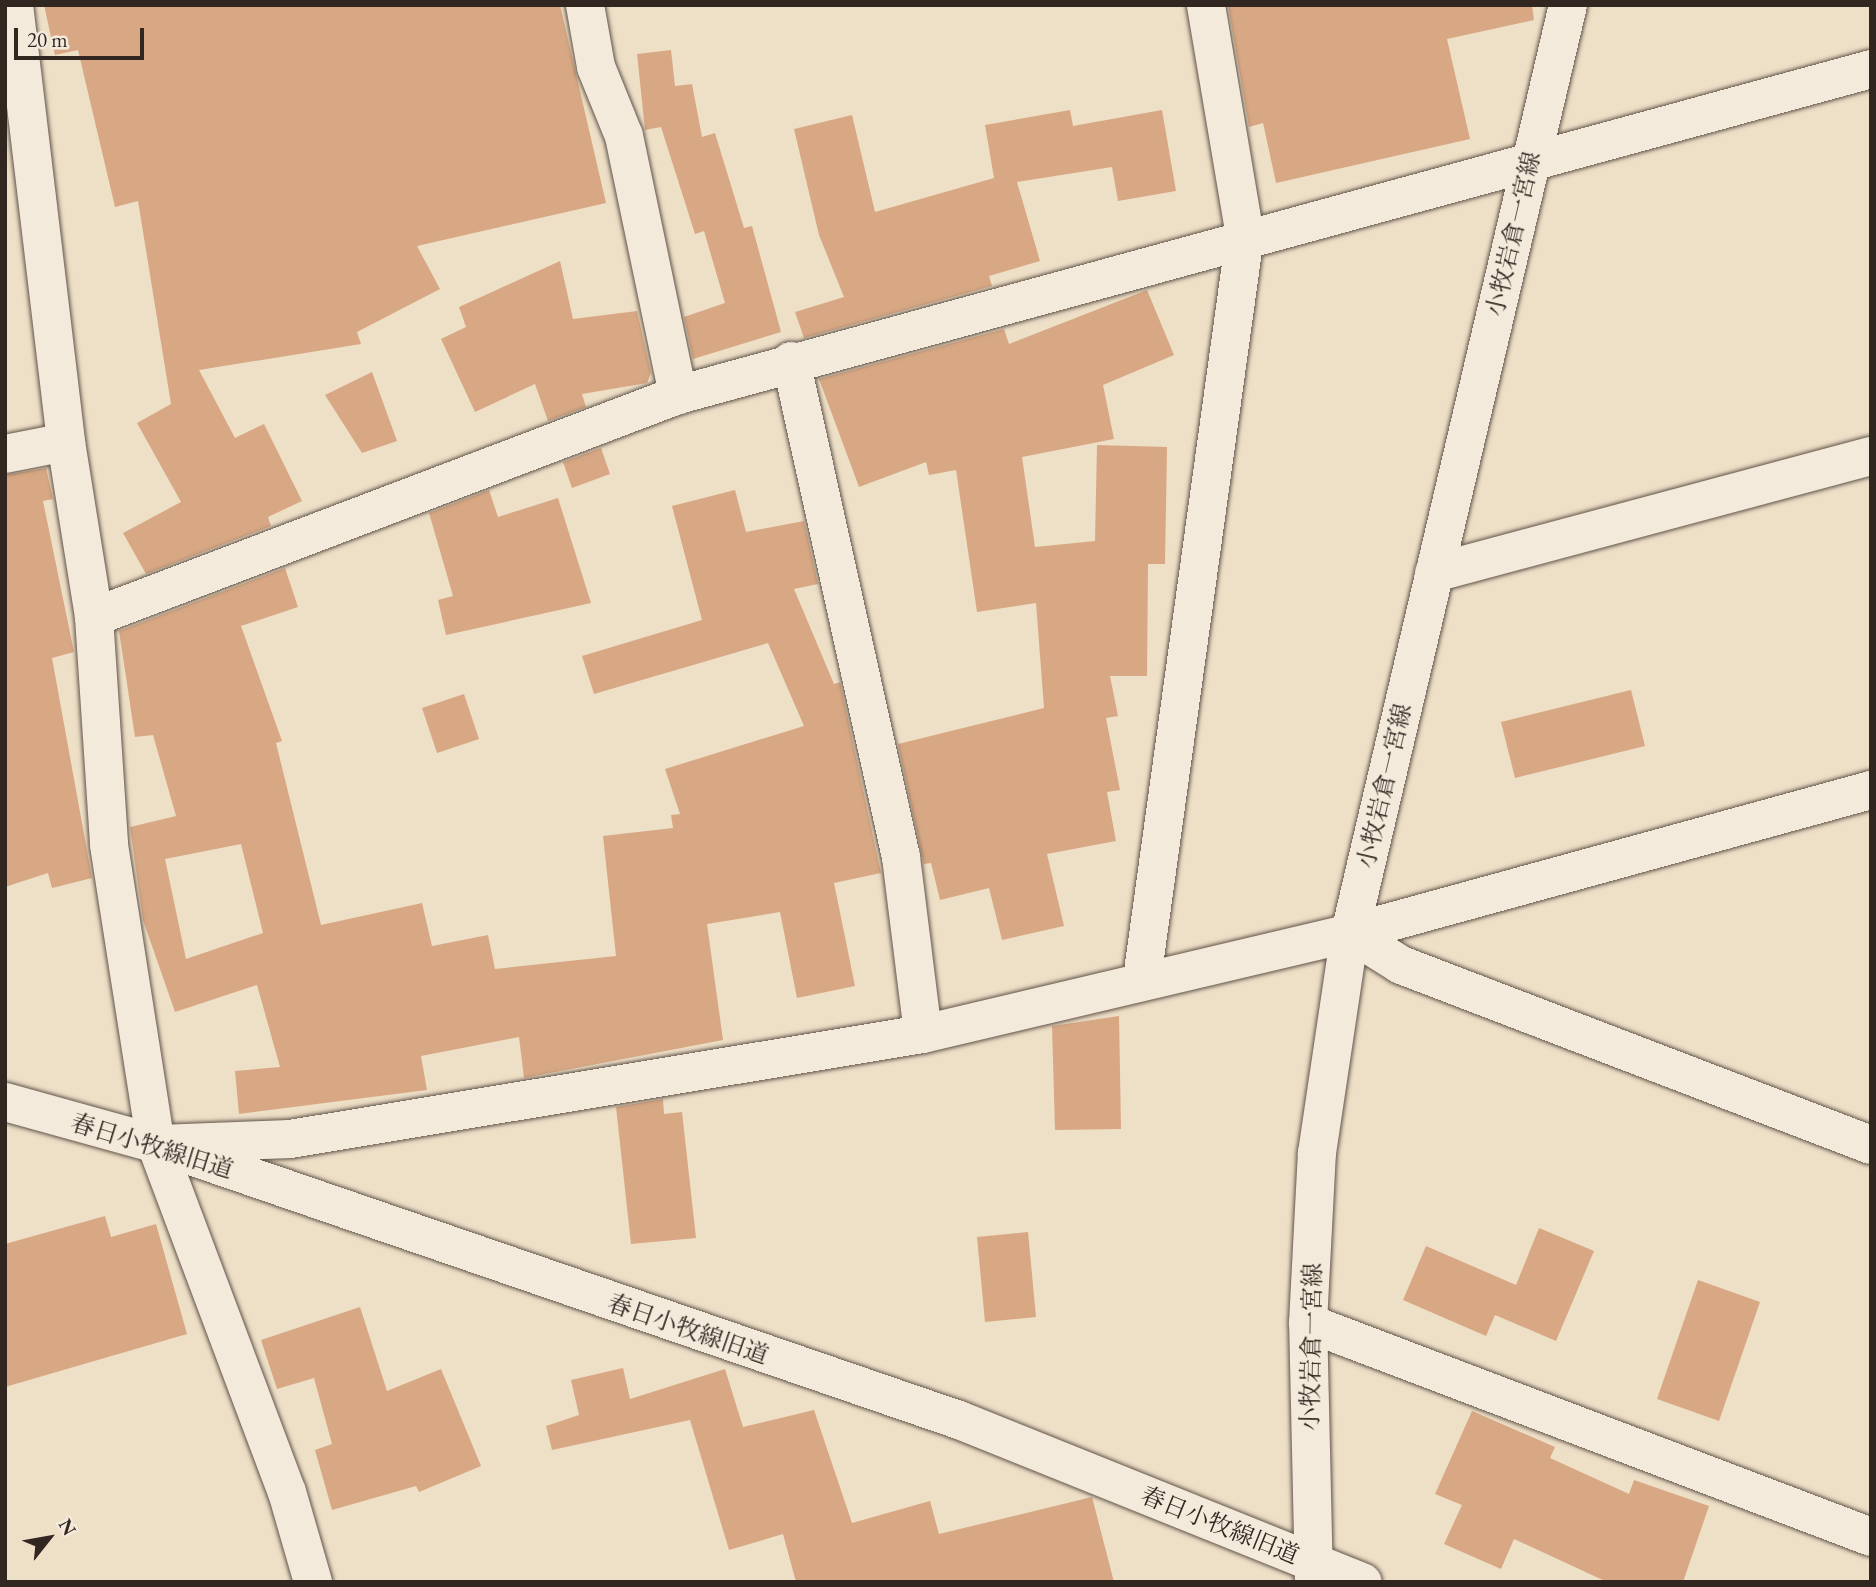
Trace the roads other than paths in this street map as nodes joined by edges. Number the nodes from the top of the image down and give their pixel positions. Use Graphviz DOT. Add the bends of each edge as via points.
graph roads {
  1 [pos="14,5"];
  2 [pos="585,5"];
  3 [pos="1206,5"];
  4 [pos="1568,5"];
  5 [pos="1871,69"];
  6 [pos="1531,157"];
  7 [pos="1245,236"];
  8 [pos="791,361"];
  9 [pos="678,395"];
  10 [pos="66,442"];
  11 [pos="5,454"];
  12 [pos="1871,456"];
  13 [pos="1434,573"];
  14 [pos="94,617"];
  15 [pos="1871,790"];
  16 [pos="1350,933"];
  17 [pos="1142,979"];
  18 [pos="923,1034"];
  19 [pos="5,1102"];
  20 [pos="156,1144"];
  21 [pos="1871,1145"];
  22 [pos="1308,1323"];
  23 [pos="1871,1537"];
  24 [pos="1313,1572"];
  25 [pos="313,1582"];
  26 [pos="1363,1582"];
  1 -- 10 [label="street"];
  2 -- 9 [label="street" via="596,67 624,136"];
  3 -- 7 [label="street"];
  4 -- 6 [label="street, 小牧岩倉一宮線"];
  5 -- 6 [label="street"];
  6 -- 7 [label="street"];
  6 -- 13 [label="street, 小牧岩倉一宮線"];
  7 -- 8 [label="street"];
  7 -- 17 [label="street"];
  8 -- 9 [label="street"];
  8 -- 18 [label="street" via="901,857"];
  9 -- 14 [label="street"];
  10 -- 11 [label="street"];
  10 -- 14 [label="street"];
  12 -- 13 [label="street"];
  13 -- 16 [label="street, 小牧岩倉一宮線"];
  14 -- 20 [label="street" via="109,845"];
  15 -- 16 [label="street"];
  16 -- 17 [label="street"];
  16 -- 21 [label="street" via="1401,965"];
  16 -- 22 [label="street, 小牧岩倉一宮線" via="1317,1153"];
  17 -- 18 [label="street"];
  18 -- 20 [label="street" via="290,1139"];
  19 -- 20 [label="street, 春日小牧線旧道"];
  20 -- 24 [label="street, 春日小牧線旧道" via="958,1420"];
  20 -- 25 [label="street" via="287,1492"];
  22 -- 23 [label="street"];
  22 -- 24 [label="street, 小牧岩倉一宮線"];
  24 -- 26 [label="street, 春日小牧線旧道"];
}
